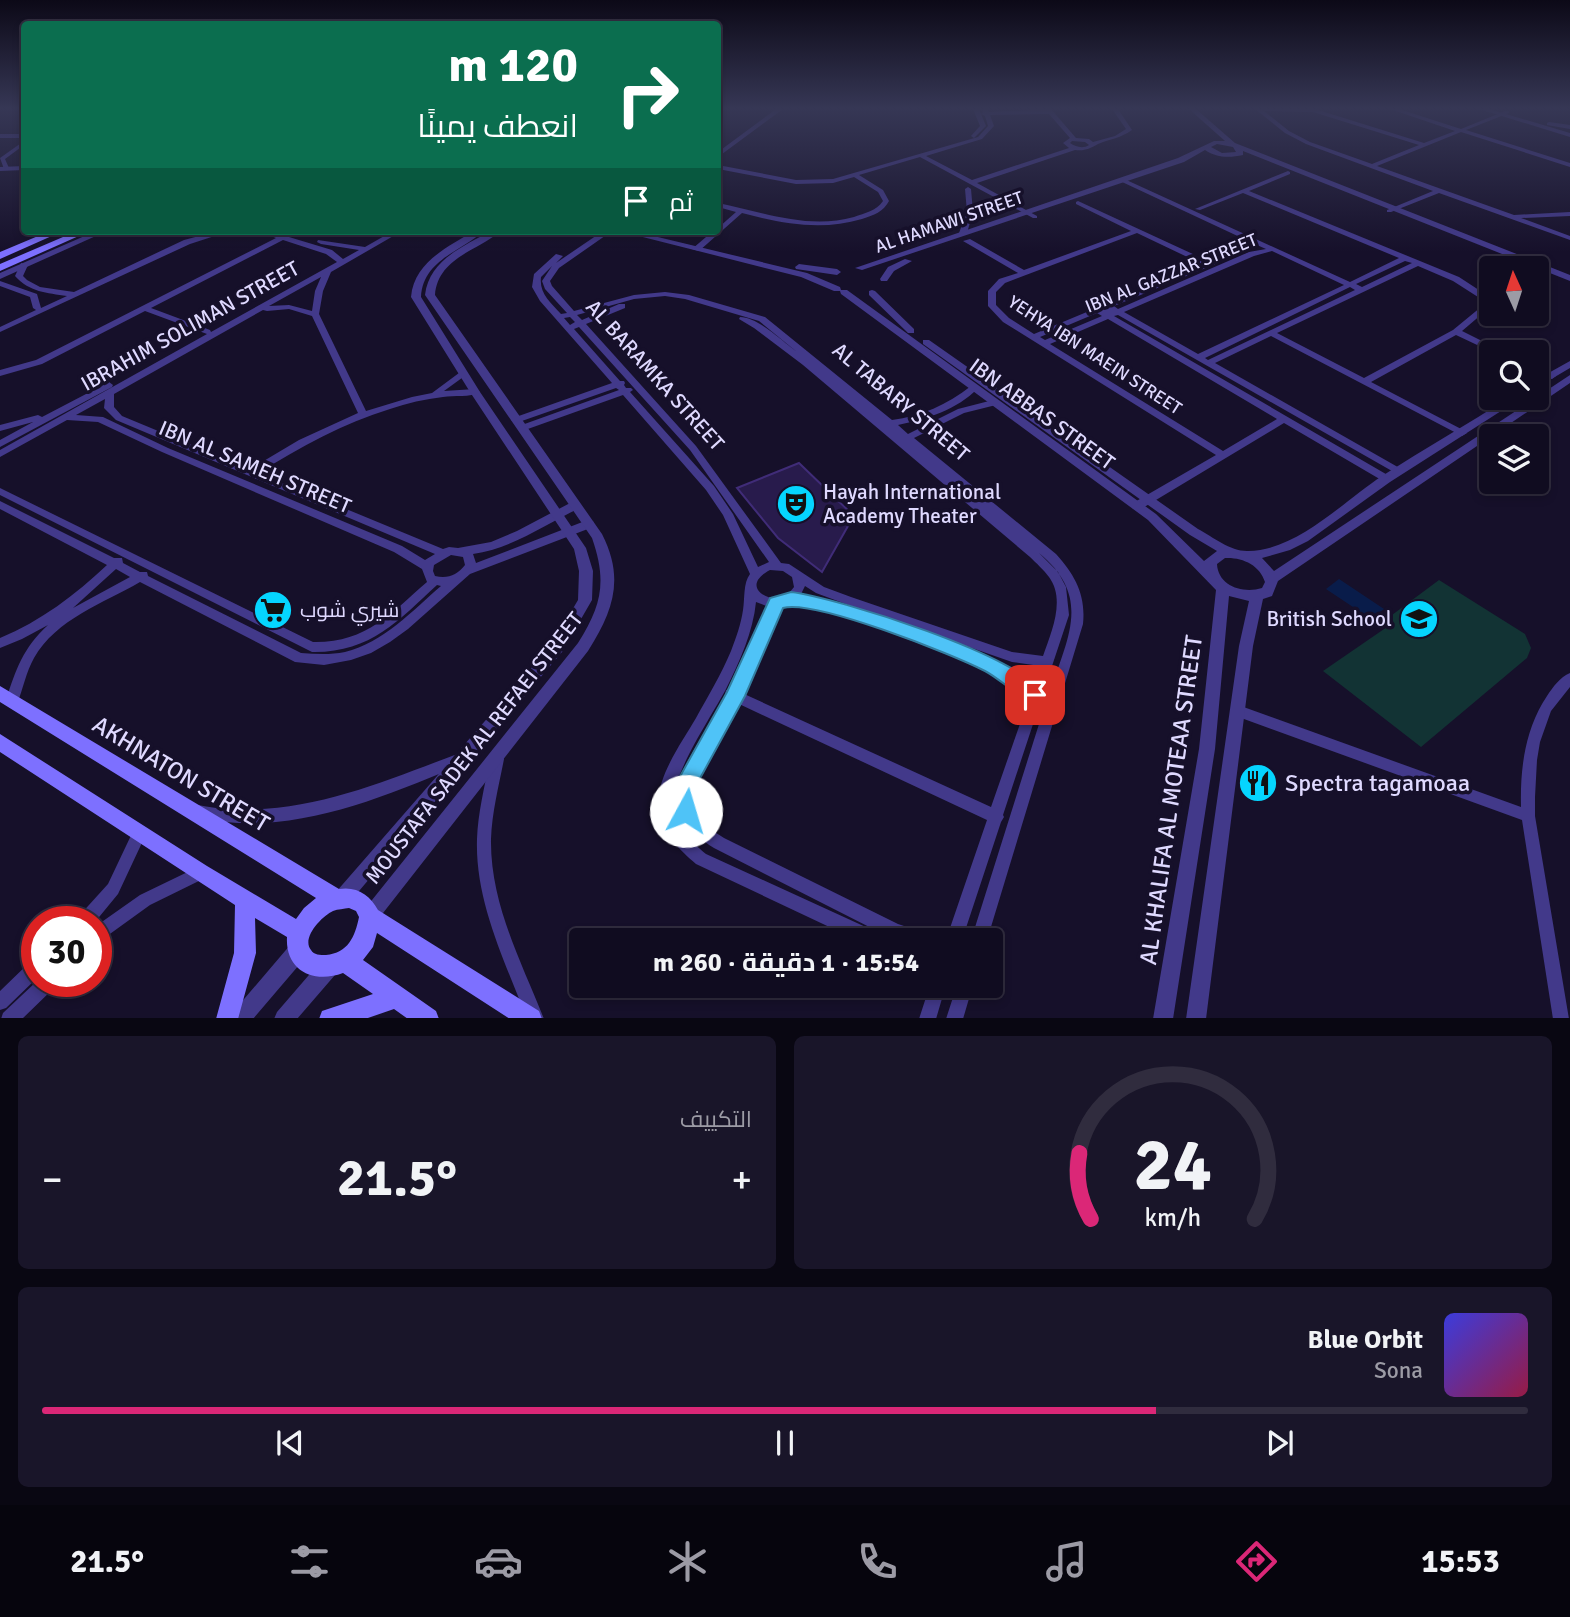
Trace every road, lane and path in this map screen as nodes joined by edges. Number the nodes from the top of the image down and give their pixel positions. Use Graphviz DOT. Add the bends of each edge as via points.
graph roads {
  1 [pos="917,157"];
  2 [pos="1050,157"];
  3 [pos="1189,157"];
  4 [pos="1215,157"];
  5 [pos="1253,157"];
  6 [pos="1256,157"];
  7 [pos="1353,157"];
  8 [pos="1355,157"];
  9 [pos="1403,157"];
  10 [pos="1549,157"];
  11 [pos="1551,157"];
  12 [pos="1570,163"];
  13 [pos="721,165"];
  14 [pos="721,165"];
  15 [pos="1380,166"];
  16 [pos="21,168"];
  17 [pos="3,169"];
  18 [pos="1288,173"];
  19 [pos="857,177"];
  20 [pos="1131,181"];
  21 [pos="969,186"];
  22 [pos="1440,190"];
  23 [pos="1244,191"];
  24 [pos="1078,203"];
  25 [pos="721,206"];
  26 [pos="1004,208"];
  27 [pos="1198,209"];
  28 [pos="1392,210"];
  29 [pos="741,211"];
  30 [pos="1521,215"];
  31 [pos="1026,216"];
  32 [pos="1512,216"];
  33 [pos="1570,216"];
  34 [pos="1003,220"];
  35 [pos="1536,220"];
  36 [pos="1527,222"];
  37 [pos="721,228"];
  38 [pos="1137,231"];
  39 [pos="49,235"];
  40 [pos="77,235"];
  41 [pos="94,235"];
  42 [pos="196,235"];
  43 [pos="212,235"];
  44 [pos="282,235"];
  45 [pos="292,235"];
  46 [pos="381,235"];
  47 [pos="390,235"];
  48 [pos="481,235"];
  49 [pos="482,235"];
  50 [pos="587,235"];
  51 [pos="601,235"];
  52 [pos="643,235"];
  53 [pos="665,235"];
  54 [pos="712,235"];
  55 [pos="1570,236"];
  56 [pos="965,237"];
  57 [pos="1248,237"];
  58 [pos="318,244"];
  59 [pos="699,246"];
  60 [pos="361,249"];
  61 [pos="1273,249"];
  62 [pos="0,256"];
  63 [pos="1502,256"];
  64 [pos="1405,258"];
  65 [pos="340,261"];
  66 [pos="1418,263"];
  67 [pos="1208,264"];
  68 [pos="24,265"];
  69 [pos="0,268"];
  70 [pos="859,268"];
  71 [pos="327,272"];
  72 [pos="837,272"];
  73 [pos="1024,273"];
  74 [pos="0,275"];
  75 [pos="1549,276"];
  76 [pos="1570,278"];
  77 [pos="884,279"];
  78 [pos="1352,282"];
  79 [pos="0,284"];
  80 [pos="1570,286"];
  81 [pos="1365,288"];
  82 [pos="840,290"];
  83 [pos="872,293"];
  84 [pos="72,294"];
  85 [pos="145,307"];
  86 [pos="37,308"];
  87 [pos="257,311"];
  88 [pos="1108,311"];
  89 [pos="315,314"];
  90 [pos="564,315"];
  91 [pos="0,325"];
  92 [pos="575,326"];
  93 [pos="0,330"];
  94 [pos="207,332"];
  95 [pos="1456,332"];
  96 [pos="1271,333"];
  97 [pos="1033,337"];
  98 [pos="782,339"];
  99 [pos="1479,342"];
  100 [pos="1043,344"];
  101 [pos="1197,358"];
  102 [pos="1208,363"];
  103 [pos="1570,364"];
  104 [pos="0,373"];
  105 [pos="463,373"];
  106 [pos="1549,375"];
  107 [pos="1552,376"];
  108 [pos="1549,378"];
  109 [pos="1570,378"];
  110 [pos="1364,382"];
  111 [pos="634,383"];
  112 [pos="619,388"];
  113 [pos="974,388"];
  114 [pos="475,392"];
  115 [pos="110,393"];
  116 [pos="430,396"];
  117 [pos="993,403"];
  118 [pos="1498,410"];
  119 [pos="61,416"];
  120 [pos="363,416"];
  121 [pos="1284,419"];
  122 [pos="519,424"];
  123 [pos="885,424"];
  124 [pos="0,428"];
  125 [pos="1462,433"];
  126 [pos="905,439"];
  127 [pos="693,447"];
  128 [pos="1,451"];
  129 [pos="680,452"];
  130 [pos="1223,455"];
  131 [pos="1399,472"];
  132 [pos="251,473"];
  133 [pos="1387,479"];
  134 [pos="0,491"];
  135 [pos="1148,499"];
  136 [pos="576,505"];
  137 [pos="0,506"];
  138 [pos="1137,506"];
  139 [pos="557,514"];
  140 [pos="589,524"];
  141 [pos="570,532"];
  142 [pos="462,551"];
  143 [pos="442,553"];
  144 [pos="1230,553"];
  145 [pos="125,554"];
  146 [pos="1247,556"];
  147 [pos="114,565"];
  148 [pos="777,565"];
  149 [pos="427,567"];
  150 [pos="153,568"];
  151 [pos="755,573"];
  152 [pos="463,575"];
  153 [pos="797,575"];
  154 [pos="139,577"];
  155 [pos="1271,579"];
  156 [pos="435,581"];
  157 [pos="1217,581"];
  158 [pos="751,590"];
  159 [pos="1257,596"];
  160 [pos="791,599"];
  161 [pos="776,603"];
  162 [pos="0,643"];
  163 [pos="1046,662"];
  164 [pos="1570,678"];
  165 [pos="719,688"];
  166 [pos="1035,695"];
  167 [pos="6,696"];
  168 [pos="735,696"];
  169 [pos="1053,703"];
  170 [pos="1238,711"];
  171 [pos="0,742"];
  172 [pos="466,756"];
  173 [pos="497,758"];
  174 [pos="185,809"];
  175 [pos="1528,816"];
  176 [pos="997,817"];
  177 [pos="140,832"];
  178 [pos="200,873"];
  179 [pos="969,896"];
  180 [pos="339,899"];
  181 [pos="245,900"];
  182 [pos="990,905"];
  183 [pos="99,906"];
  184 [pos="370,916"];
  185 [pos="112,924"];
  186 [pos="848,928"];
  187 [pos="889,928"];
  188 [pos="958,928"];
  189 [pos="983,928"];
  190 [pos="299,942"];
  191 [pos="337,964"];
  192 [pos="21,982"];
  193 [pos="32,997"];
  194 [pos="396,997"];
  195 [pos="930,998"];
  196 [pos="961,998"];
  197 [pos="0,1002"];
  198 [pos="9,1018"];
  199 [pos="227,1018"];
  200 [pos="240,1018"];
  201 [pos="284,1018"];
  202 [pos="330,1018"];
  203 [pos="428,1018"];
  204 [pos="531,1018"];
  205 [pos="537,1018"];
  206 [pos="927,1018"];
  207 [pos="954,1018"];
  208 [pos="1163,1018"];
  209 [pos="1196,1018"];
  210 [pos="1561,1018"];
  1 -- 13 [label="street" via="818,179"];
  1 -- 19 [label="street"];
  1 -- 21 [label="street"];
  2 -- 21 [label="street"];
  3 -- 20 [label="street, AL HAMAWI STREET"];
  4 -- 20 [label="street, AL HAMAWI STREET"];
  5 -- 18 [label="street"];
  6 -- 28 [label="street"];
  7 -- 15 [label="street"];
  8 -- 15 [label="street"];
  9 -- 15 [label="street"];
  10 -- 12 [label="street"];
  11 -- 12 [label="street"];
  14 -- 19 [label="street" via="796,182"];
  15 -- 22 [label="street"];
  16 -- 17 [label="street"];
  18 -- 23 [label="street"];
  18 -- 28 [label="street"];
  19 -- 29 [label="street" via="881,191 886,201 876,211 849,221 796,223"];
  20 -- 24 [label="street, AL HAMAWI STREET"];
  20 -- 27 [label="street"];
  20 -- 31 [label="street, AL HAMAWI STREET"];
  20 -- 57 [label="street"];
  21 -- 26 [label="street"];
  21 -- 31 [label="street"];
  21 -- 56 [label="street"];
  22 -- 28 [label="street"];
  22 -- 30 [label="street"];
  22 -- 32 [label="street"];
  23 -- 27 [label="street"];
  23 -- 64 [label="street"];
  24 -- 31 [label="street, AL HAMAWI STREET"];
  24 -- 38 [label="street"];
  25 -- 29 [label="street"];
  26 -- 31 [label="street"];
  26 -- 34 [label="street"];
  27 -- 78 [label="street"];
  28 -- 63 [label="street"];
  28 -- 76 [label="street"];
  29 -- 37 [label="street"];
  30 -- 32 [label="street"];
  30 -- 33 [label="street"];
  30 -- 35 [label="street"];
  31 -- 34 [label="street, AL HAMAWI STREET"];
  31 -- 56 [label="street, AL HAMAWI STREET"];
  32 -- 36 [label="street"];
  33 -- 35 [label="street"];
  34 -- 56 [label="street, AL HAMAWI STREET"];
  35 -- 36 [label="street"];
  35 -- 55 [label="street"];
  36 -- 55 [label="street"];
  38 -- 67 [label="street"];
  38 -- 73 [label="street, YEHYA IBN MAEIN STREET"];
  39 -- 62 [label="main road"];
  40 -- 69 [label="main road"];
  41 -- 68 [label="street"];
  42 -- 84 [label="street"];
  43 -- 84 [label="street"];
  44 -- 85 [label="street"];
  45 -- 58 [label="street"];
  46 -- 60 [label="street, IBRAHIM SOLIMAN STREET"];
  47 -- 60 [label="street, IBRAHIM SOLIMAN STREET"];
  48 -- 105 [label="street, MOUSTAFA SADEK AL REFAEI STREET" via="433,263 416,284 419,304"];
  49 -- 122 [label="street, MOUSTAFA SADEK AL REFAEI STREET" via="444,265 431,281 430,295"];
  50 -- 90 [label="street, AL BARAMKA STREET" via="537,276 539,292"];
  51 -- 90 [label="street, AL BARAMKA STREET" via="556,267 546,281"];
  52 -- 59 [label="street, IBN ABBAS STREET"];
  53 -- 59 [label="street, IBN ABBAS STREET"];
  54 -- 59 [label="street"];
  56 -- 70 [label="street, AL HAMAWI STREET"];
  56 -- 73 [label="street"];
  56 -- 77 [label="street, AL HAMAWI STREET" via="906,261"];
  57 -- 61 [label="street"];
  57 -- 67 [label="street, IBN AL GAZZAR STREET" via="1245,248"];
  58 -- 60 [label="street"];
  58 -- 65 [label="street"];
  59 -- 72 [label="street, IBN ABBAS STREET"];
  59 -- 82 [label="street, IBN ABBAS STREET" via="804,275"];
  60 -- 65 [label="street, IBRAHIM SOLIMAN STREET"];
  61 -- 78 [label="street"];
  61 -- 88 [label="street, IBN AL GAZZAR STREET"];
  64 -- 66 [label="street"];
  64 -- 78 [label="street"];
  65 -- 71 [label="street, IBRAHIM SOLIMAN STREET"];
  65 -- 94 [label="street, IBRAHIM SOLIMAN STREET"];
  66 -- 81 [label="street"];
  66 -- 95 [label="street" via="1482,296 1485,308"];
  67 -- 88 [label="street, IBN AL GAZZAR STREET"];
  68 -- 74 [label="street"];
  68 -- 84 [label="street" via="19,276 26,283 43,291"];
  70 -- 72 [label="street, AL HAMAWI STREET"];
  70 -- 77 [label="street"];
  71 -- 87 [label="street, IBRAHIM SOLIMAN STREET"];
  71 -- 89 [label="street"];
  72 -- 82 [label="street" via="831,280"];
  73 -- 97 [label="street, YEHYA IBN MAEIN STREET" via="996,285 990,298 997,313"];
  75 -- 80 [label="street"];
  77 -- 83 [label="street" via="883,287"];
  78 -- 81 [label="street"];
  78 -- 101 [label="street"];
  79 -- 86 [label="street" via="34,296"];
  81 -- 96 [label="street"];
  82 -- 83 [label="street"];
  82 -- 113 [label="street, IBN ABBAS STREET"];
  83 -- 135 [label="street, IBN ABBAS STREET" via="909,330"];
  84 -- 86 [label="street"];
  84 -- 93 [label="street"];
  85 -- 94 [label="street"];
  85 -- 104 [label="street" via="38,362"];
  86 -- 91 [label="street"];
  87 -- 89 [label="street" via="289,307"];
  87 -- 115 [label="street, IBRAHIM SOLIMAN STREET"];
  88 -- 97 [label="street, IBN AL GAZZAR STREET"];
  88 -- 100 [label="street, IBN AL GAZZAR STREET"];
  88 -- 101 [label="street"];
  88 -- 121 [label="street"];
  89 -- 120 [label="street"];
  90 -- 92 [label="street, AL BARAMKA STREET"];
  90 -- 98 [label="street, AL TABARY STREET" via="634,297 675,295 754,315"];
  92 -- 98 [label="street, AL TABARY STREET" via="630,303 668,299 751,322"];
  92 -- 111 [label="street, AL BARAMKA STREET"];
  92 -- 112 [label="street, AL BARAMKA STREET"];
  94 -- 119 [label="street, IBRAHIM SOLIMAN STREET"];
  95 -- 99 [label="street"];
  95 -- 110 [label="street"];
  96 -- 102 [label="street"];
  96 -- 110 [label="street"];
  97 -- 100 [label="street, YEHYA IBN MAEIN STREET"];
  98 -- 123 [label="street, AL TABARY STREET"];
  100 -- 130 [label="street, YEHYA IBN MAEIN STREET"];
  101 -- 102 [label="street"];
  102 -- 131 [label="street"];
  103 -- 107 [label="street"];
  105 -- 114 [label="street, MOUSTAFA SADEK AL REFAEI STREET"];
  105 -- 116 [label="street"];
  106 -- 107 [label="street"];
  107 -- 108 [label="street"];
  109 -- 155 [label="street"];
  110 -- 125 [label="street"];
  111 -- 112 [label="street"];
  111 -- 127 [label="street, AL BARAMKA STREET"];
  112 -- 122 [label="street"];
  112 -- 129 [label="street, AL BARAMKA STREET"];
  113 -- 117 [label="street, IBN ABBAS STREET"];
  113 -- 123 [label="street" via="960,400 920,418"];
  114 -- 116 [label="street"];
  114 -- 139 [label="street, MOUSTAFA SADEK AL REFAEI STREET"];
  115 -- 119 [label="street, IBRAHIM SOLIMAN STREET"];
  115 -- 132 [label="street, IBN AL SAMEH STREET" via="109,408 119,418"];
  116 -- 120 [label="street"];
  117 -- 126 [label="street" via="961,411"];
  117 -- 138 [label="street, IBN ABBAS STREET"];
  118 -- 125 [label="street"];
  119 -- 124 [label="street"];
  119 -- 128 [label="street, IBRAHIM SOLIMAN STREET"];
  119 -- 149 [label="street, IBN AL SAMEH STREET" via="100,419 398,549"];
  120 -- 132 [label="street" via="315,435"];
  121 -- 130 [label="street"];
  121 -- 133 [label="street"];
  122 -- 136 [label="street, MOUSTAFA SADEK AL REFAEI STREET"];
  123 -- 126 [label="street, AL TABARY STREET"];
  125 -- 131 [label="street"];
  126 -- 163 [label="street, AL TABARY STREET" via="1054,575 1063,615"];
  126 -- 169 [label="street, AL TABARY STREET" via="1052,557 1072,581 1078,595 1078,617"];
  127 -- 129 [label="street"];
  127 -- 148 [label="street, AL BARAMKA STREET"];
  129 -- 151 [label="street, AL BARAMKA STREET" via="722,504"];
  130 -- 135 [label="street"];
  131 -- 133 [label="street"];
  132 -- 143 [label="street, IBN AL SAMEH STREET"];
  133 -- 146 [label="street" via="1296,543 1272,553"];
  134 -- 145 [label="street"];
  135 -- 138 [label="street"];
  135 -- 144 [label="street, IBN ABBAS STREET"];
  136 -- 139 [label="street"];
  136 -- 140 [label="street, MOUSTAFA SADEK AL REFAEI STREET"];
  137 -- 147 [label="street"];
  138 -- 157 [label="street, IBN ABBAS STREET" via="1167,528"];
  139 -- 141 [label="street, MOUSTAFA SADEK AL REFAEI STREET"];
  139 -- 142 [label="street" via="508,542"];
  140 -- 141 [label="street"];
  140 -- 173 [label="street, MOUSTAFA SADEK AL REFAEI STREET" via="608,568 606,610 583,648"];
  141 -- 152 [label="street"];
  141 -- 172 [label="street, MOUSTAFA SADEK AL REFAEI STREET" via="584,559 581,610 544,665"];
  142 -- 143 [label="street"];
  142 -- 152 [label="street" via="471,559"];
  143 -- 149 [label="street"];
  144 -- 146 [label="street"];
  144 -- 157 [label="street" via="1210,562"];
  145 -- 147 [label="street"];
  145 -- 150 [label="street"];
  146 -- 155 [label="street" via="1266,569"];
  147 -- 154 [label="street"];
  147 -- 162 [label="street" via="64,610"];
  148 -- 151 [label="street"];
  148 -- 153 [label="street"];
  149 -- 156 [label="street"];
  150 -- 154 [label="street"];
  150 -- 156 [label="street" via="300,643 325,649 341,648 369,636"];
  151 -- 158 [label="street"];
  152 -- 154 [label="street" via="377,646 329,661 287,653"];
  152 -- 156 [label="street"];
  153 -- 160 [label="street" via="800,588"];
  153 -- 163 [label="street" via="847,600 1012,657"];
  154 -- 167 [label="street" via="99,598 42,639"];
  155 -- 159 [label="street" via="1267,592"];
  157 -- 159 [label="street" via="1239,595"];
  157 -- 208 [label="street, AL KHALIFA AL MOTEAA STREET" via="1221,638"];
  158 -- 161 [label="street" via="763,601"];
  158 -- 165 [label="street" via="742,638"];
  159 -- 170 [label="street"];
  160 -- 161 [label="street"];
  160 -- 166 [label="street" via="834,607 988,664"];
  161 -- 168 [label="street"];
  163 -- 166 [label="street, AL TABARY STREET"];
  164 -- 175 [label="street" via="1539,719 1530,751"];
  165 -- 168 [label="street"];
  165 -- 186 [label="street" via="666,791 673,831 701,859"];
  166 -- 169 [label="street"];
  166 -- 176 [label="street, AL TABARY STREET"];
  167 -- 174 [label="main road, AKHNATON STREET"];
  168 -- 176 [label="street"];
  168 -- 187 [label="street" via="696,763 685,791 686,811 699,829 719,843"];
  169 -- 182 [label="street, AL TABARY STREET"];
  170 -- 175 [label="street"];
  170 -- 209 [label="street"];
  171 -- 177 [label="main road"];
  172 -- 174 [label="street" via="376,792 320,808 242,815"];
  172 -- 180 [label="street, MOUSTAFA SADEK AL REFAEI STREET"];
  173 -- 184 [label="street, MOUSTAFA SADEK AL REFAEI STREET"];
  173 -- 205 [label="street" via="484,837 487,883"];
  174 -- 180 [label="main road, AKHNATON STREET"];
  175 -- 210 [label="street"];
  176 -- 179 [label="street, AL TABARY STREET"];
  177 -- 178 [label="main road"];
  177 -- 183 [label="street" via="113,889"];
  178 -- 181 [label="main road"];
  178 -- 185 [label="street" via="145,900"];
  179 -- 182 [label="street"];
  179 -- 188 [label="street, AL TABARY STREET"];
  180 -- 184 [label="main road" via="363,904"];
  180 -- 190 [label="main road" via="318,909"];
  181 -- 190 [label="main road"];
  181 -- 199 [label="main road" via="245,953"];
  182 -- 189 [label="street, AL TABARY STREET"];
  184 -- 191 [label="main road" via="365,941"];
  184 -- 204 [label="main road"];
  190 -- 191 [label="main road" via="312,967"];
  190 -- 200 [label="street"];
  191 -- 194 [label="main road"];
  191 -- 201 [label="street"];
  192 -- 197 [label="street"];
  193 -- 198 [label="street"];
  194 -- 202 [label="main road"];
  194 -- 203 [label="main road"];
  195 -- 206 [label="street"];
  196 -- 207 [label="street"];
}
